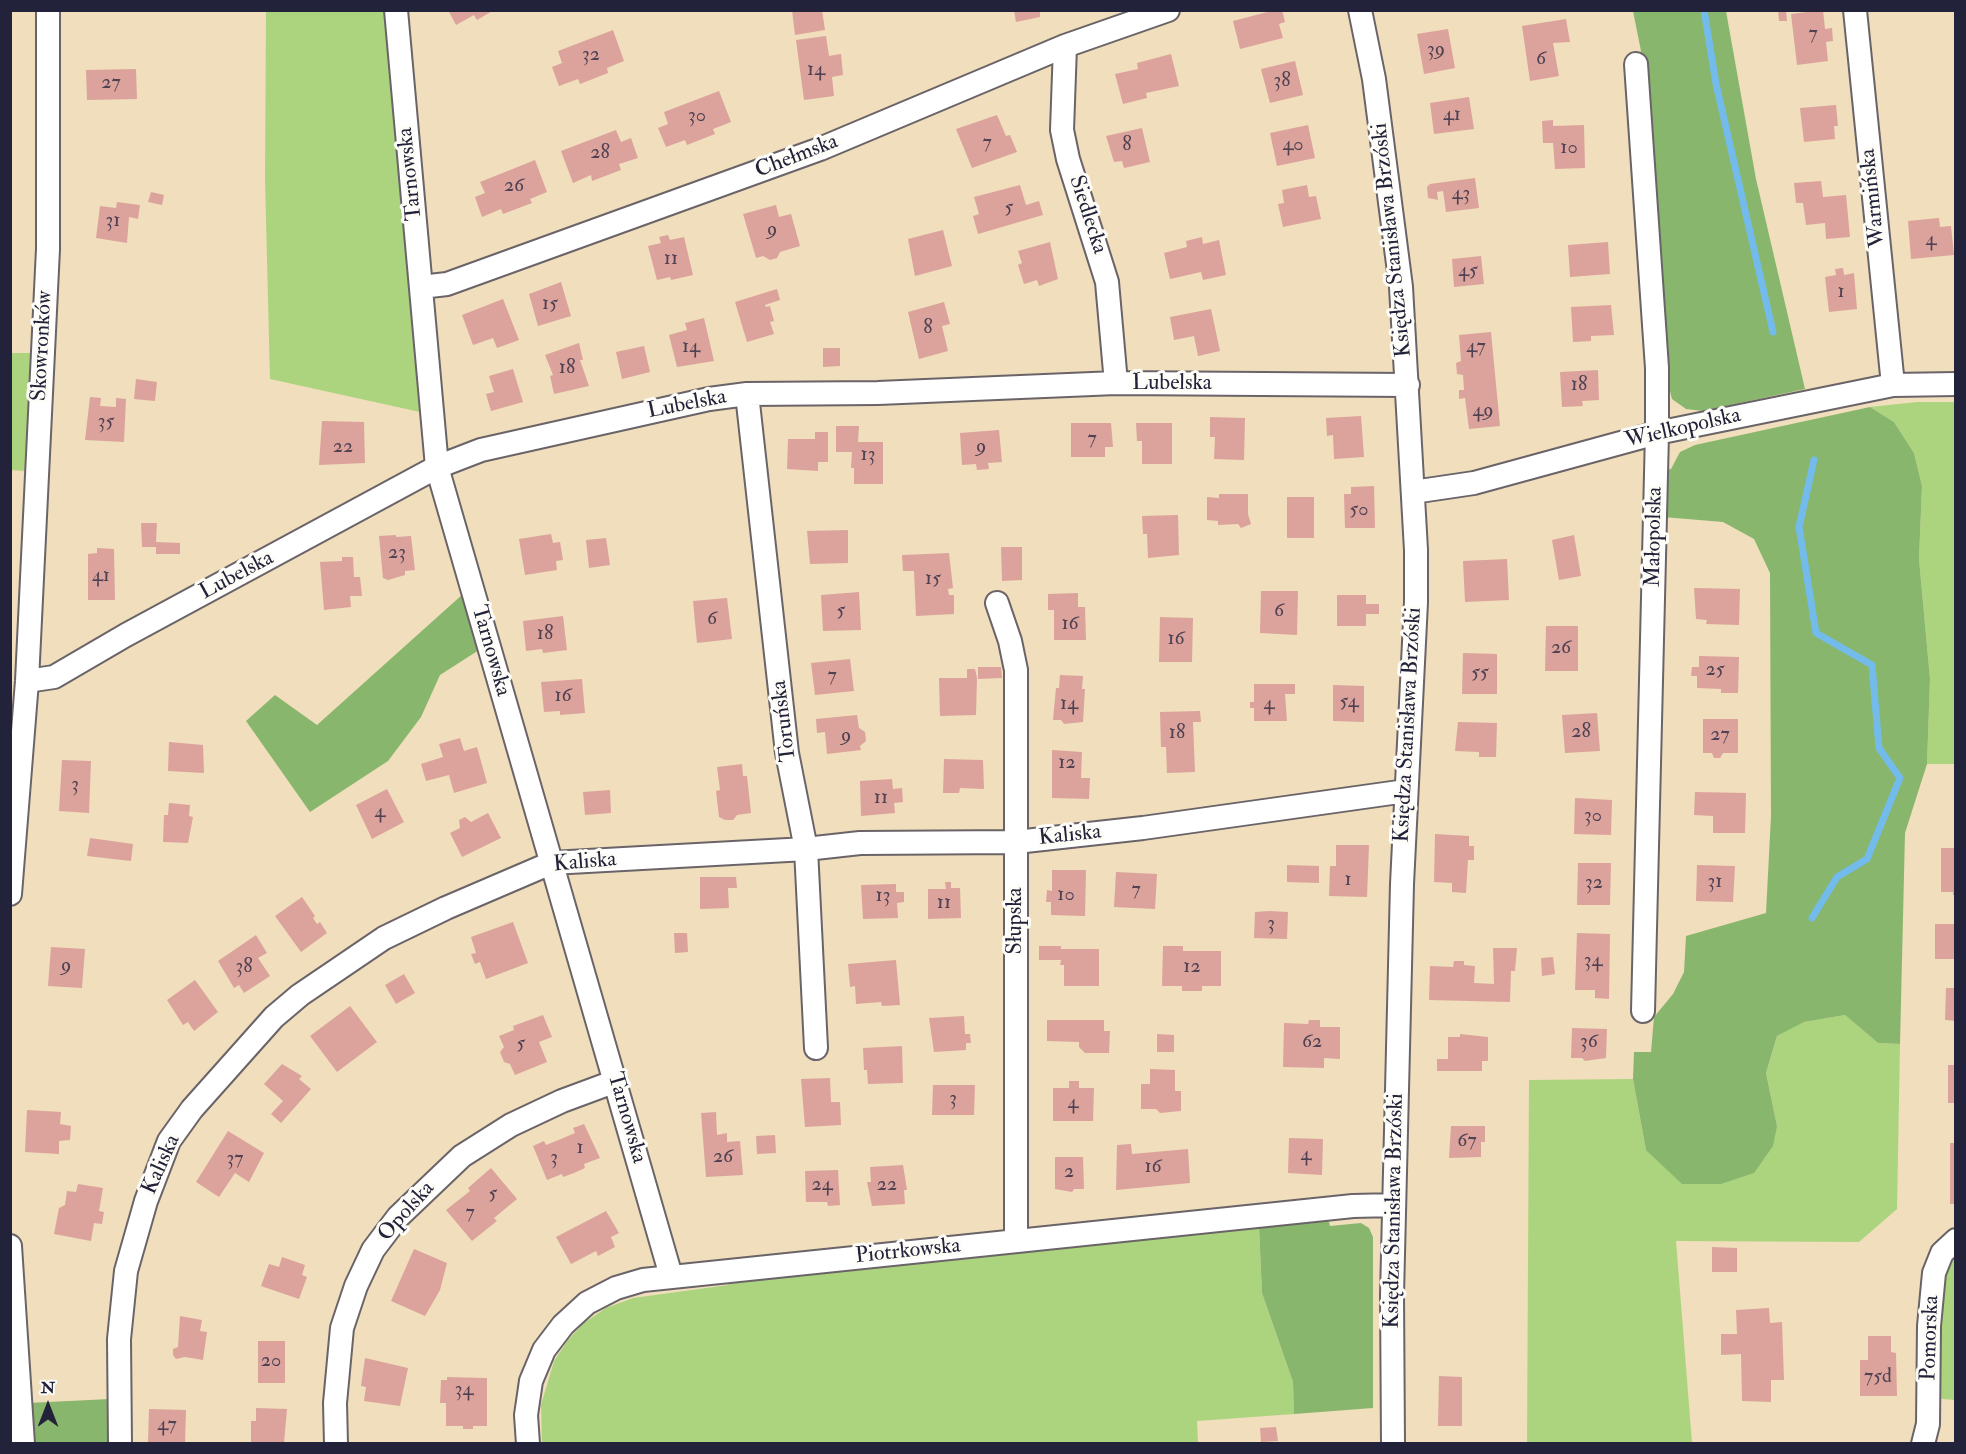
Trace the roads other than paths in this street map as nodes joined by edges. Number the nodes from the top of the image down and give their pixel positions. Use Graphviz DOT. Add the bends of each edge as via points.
graph roads {
  1 [pos="48,10"];
  2 [pos="396,10"];
  3 [pos="1168,10"];
  4 [pos="1360,10"];
  5 [pos="1855,10"];
  6 [pos="1065,46"];
  7 [pos="1636,64"];
  8 [pos="421,287"];
  9 [pos="1116,383"];
  10 [pos="1956,384"];
  11 [pos="1408,385"];
  12 [pos="1893,385"];
  13 [pos="747,394"];
  14 [pos="1657,433"];
  15 [pos="437,467"];
  16 [pos="1413,492"];
  17 [pos="997,603"];
  18 [pos="27,681"];
  19 [pos="16,752"];
  20 [pos="1406,791"];
  21 [pos="1016,842"];
  22 [pos="806,849"];
  23 [pos="551,863"];
  24 [pos="10,894"];
  25 [pos="1643,1011"];
  26 [pos="816,1048"];
  27 [pos="616,1081"];
  28 [pos="1394,1205"];
  29 [pos="1956,1240"];
  30 [pos="1016,1241"];
  31 [pos="10,1246"];
  32 [pos="672,1276"];
  33 [pos="23,1443"];
  34 [pos="120,1443"];
  35 [pos="336,1443"];
  36 [pos="528,1443"];
  37 [pos="1393,1443"];
  38 [pos="1923,1443"];
  1 -- 18 [label="street, Skowronków" via="48,249"];
  2 -- 8 [label="street, Tarnowska"];
  3 -- 6 [label="street, Chełmska"];
  4 -- 11 [label="street, Księdza Stanisława Brzóski" via="1392,204"];
  5 -- 12 [label="street, Warmińska"];
  6 -- 8 [label="street, Chełmska" via="820,149 447,284"];
  6 -- 9 [label="street, Siedlecka" via="1062,130 1107,282"];
  7 -- 14 [label="street, Małopolska"];
  8 -- 15 [label="street, Tarnowska"];
  9 -- 11 [label="street, Lubelska"];
  9 -- 13 [label="street, Lubelska"];
  10 -- 12 [label="street, Wielkopolska"];
  11 -- 16 [label="street, Księdza Stanisława Brzóski"];
  12 -- 14 [label="street, Wielkopolska"];
  13 -- 15 [label="street, Lubelska" via="481,450"];
  13 -- 22 [label="street, Toruńska" via="788,753"];
  14 -- 16 [label="street, Wielkopolska" via="1474,483"];
  14 -- 25 [label="street, Małopolska"];
  15 -- 18 [label="street, Lubelska" via="54,677"];
  15 -- 23 [label="street, Tarnowska"];
  16 -- 20 [label="street, Księdza Stanisława Brzóski" via="1416,602"];
  17 -- 21 [label="street, Słupska" via="1016,670"];
  18 -- 19 [label="street, Skowronków"];
  19 -- 24 [label="street, Skowronków"];
  20 -- 21 [label="street, Kaliska"];
  20 -- 28 [label="street, Księdza Stanisława Brzóski"];
  21 -- 22 [label="street, Kaliska" via="871,843"];
  21 -- 30 [label="street, Słupska"];
  22 -- 23 [label="street, Kaliska"];
  22 -- 26 [label="street, Toruńska"];
  23 -- 27 [label="street, Tarnowska"];
  23 -- 34 [label="street, Kaliska" via="384,938 300,995 267,1025 192,1109 169,1141 126,1270 119,1339"];
  27 -- 32 [label="street, Tarnowska"];
  27 -- 35 [label="street, Opolska" via="511,1125 462,1156 398,1217 373,1250 342,1328 335,1403"];
  28 -- 30 [label="street, Piotrkowska"];
  28 -- 37 [label="street, Księdza Stanisława Brzóski"];
  29 -- 38 [label="street, Pomorska" via="1942,1253 1934,1273 1928,1424"];
  30 -- 32 [label="street, Piotrkowska"];
  31 -- 33 [label="street"];
  32 -- 36 [label="street, Piotrkowska" via="616,1288 587,1303 563,1325 544,1350 531,1381 526,1415"];
}
